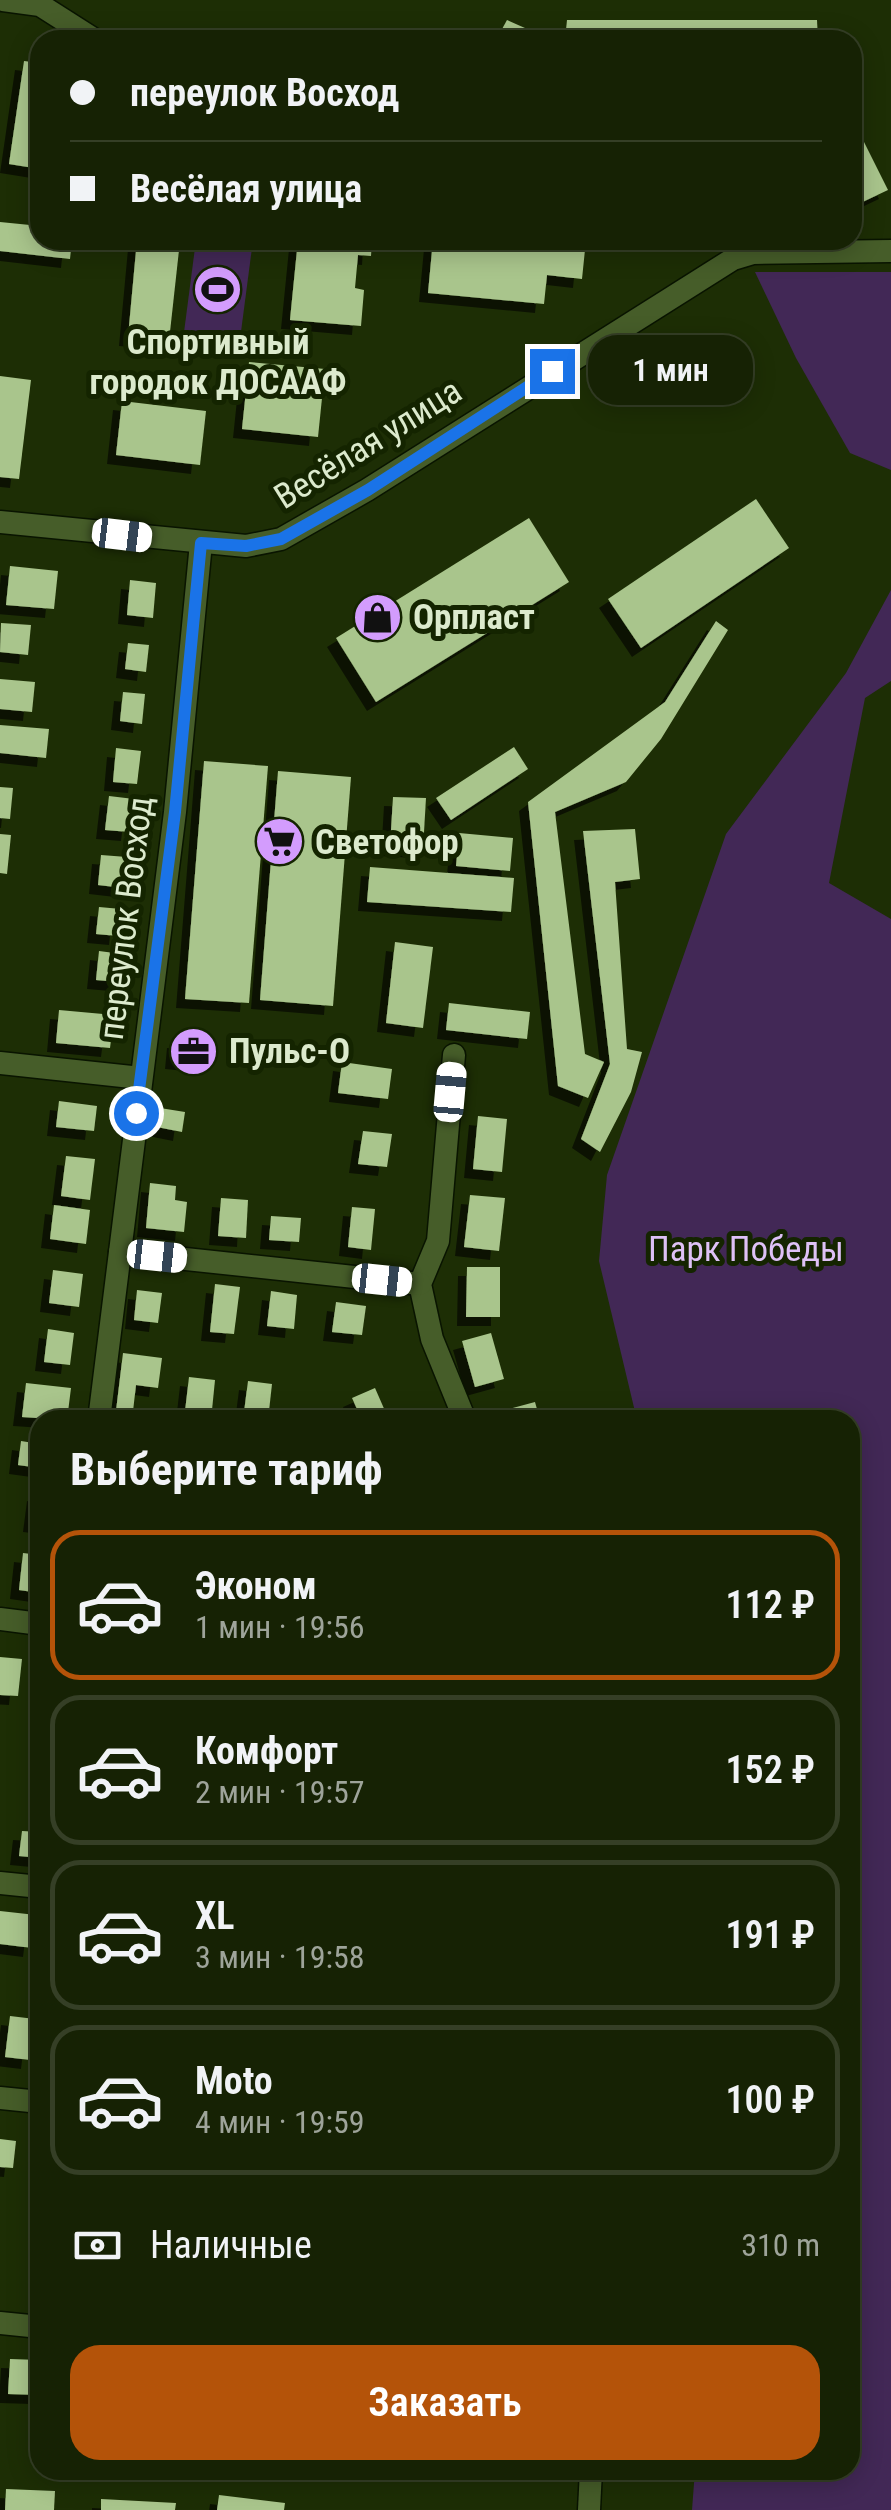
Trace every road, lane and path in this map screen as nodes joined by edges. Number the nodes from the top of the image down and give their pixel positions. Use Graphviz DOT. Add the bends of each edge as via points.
graph roads {
  1 [pos="3,0"];
  2 [pos="80,30"];
  3 [pos="891,251"];
  4 [pos="0,522"];
  5 [pos="201,543"];
  6 [pos="454,1055"];
  7 [pos="0,1062"];
  8 [pos="141,1078"];
  9 [pos="120,1252"];
  10 [pos="420,1284"];
  11 [pos="101,1410"];
  12 [pos="461,1410"];
  13 [pos="0,1619"];
  14 [pos="30,1623"];
  15 [pos="0,1884"];
  16 [pos="30,1887"];
  17 [pos="0,2098"];
  18 [pos="30,2101"];
  19 [pos="0,2323"];
  20 [pos="30,2326"];
  21 [pos="590,2480"];
  22 [pos="588,2510"];
  1 -- 2 [label="street" via="40,5"];
  3 -- 5 [label="street, Весёлая улица" via="753,253 733,260 281,539 246,546"];
  4 -- 5 [label="street, Весёлая улица"];
  5 -- 8 [label="street, переулок Восход"];
  6 -- 10 [label="street" via="438,1241"];
  7 -- 8 [label="street"];
  8 -- 9 [label="street, переулок Восход"];
  9 -- 10 [label="street"];
  9 -- 11 [label="street, переулок Восход"];
  10 -- 12 [label="street" via="432,1339"];
  13 -- 14 [label="street"];
  15 -- 16 [label="street"];
  17 -- 18 [label="street"];
  19 -- 20 [label="street"];
  21 -- 22 [label="street"];
}
